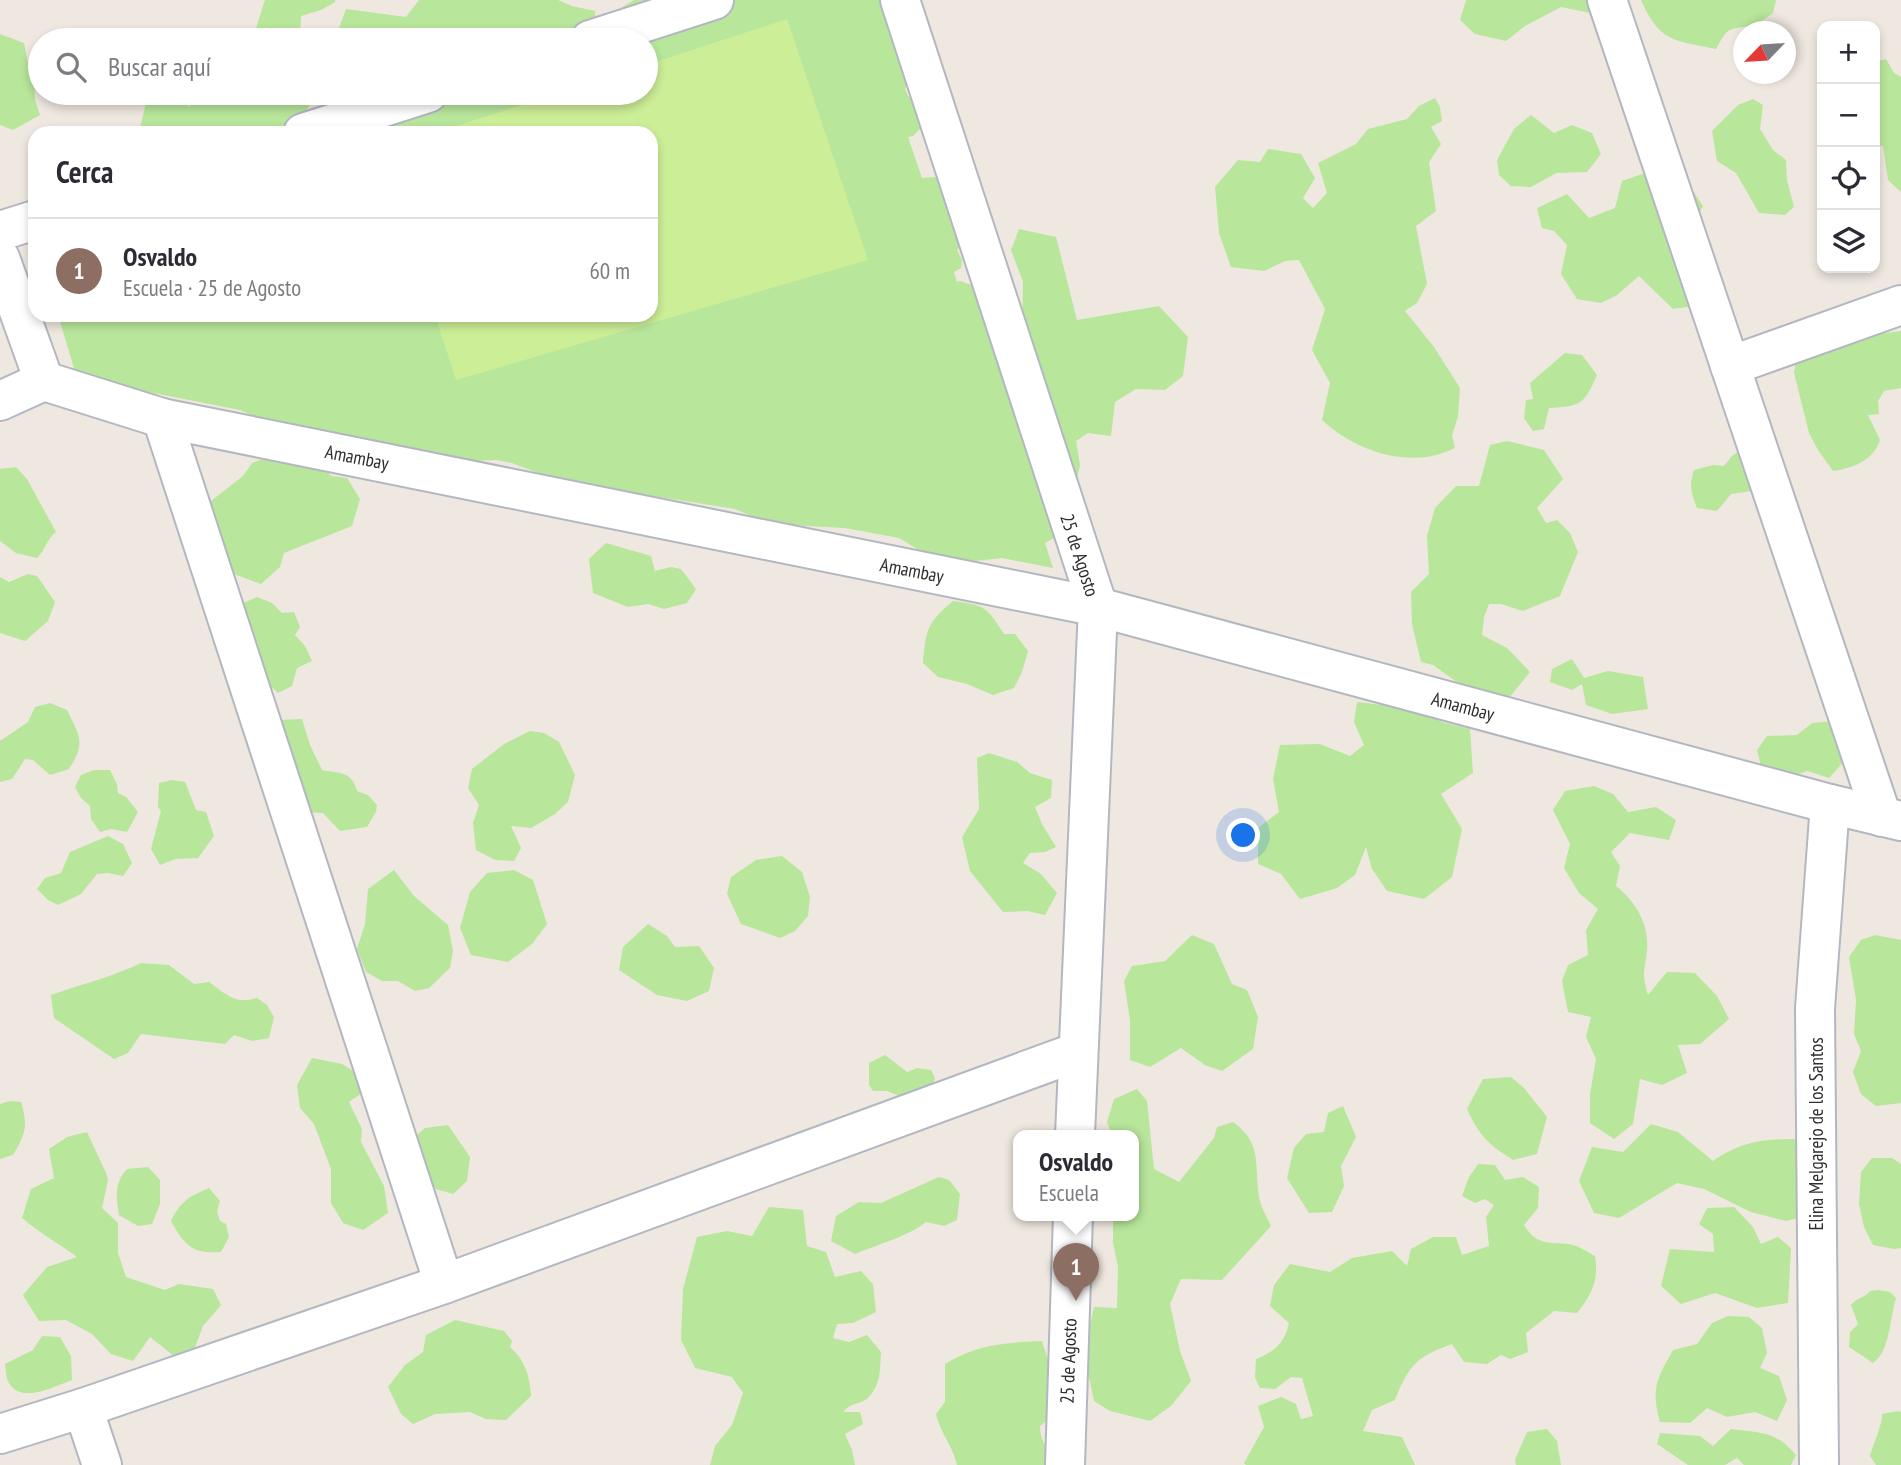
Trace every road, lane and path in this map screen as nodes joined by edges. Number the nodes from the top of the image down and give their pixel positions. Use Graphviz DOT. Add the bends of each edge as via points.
graph roads {
  1 [pos="714,0"];
  2 [pos="900,0"];
  3 [pos="1607,0"];
  4 [pos="627,28"];
  5 [pos="390,105"];
  6 [pos="325,126"];
  7 [pos="28,222"];
  8 [pos="0,231"];
  9 [pos="0,258"];
  10 [pos="1901,305"];
  11 [pos="1730,366"];
  12 [pos="44,381"];
  13 [pos="0,401"];
  14 [pos="162,418"];
  15 [pos="1098,607"];
  16 [pos="1830,804"];
  17 [pos="1891,819"];
  18 [pos="1077,1052"];
  19 [pos="1075,1130"];
  20 [pos="1073,1221"];
  21 [pos="444,1284"];
  22 [pos="83,1408"];
  23 [pos="0,1434"];
  24 [pos="102,1465"];
  25 [pos="1065,1465"];
  26 [pos="1819,1465"];
  1 -- 4 [label="street"];
  2 -- 15 [label="street, 25 de Agosto"];
  3 -- 11 [label="street"];
  5 -- 6 [label="street"];
  7 -- 8 [label="street"];
  9 -- 12 [label="street"];
  10 -- 11 [label="street"];
  11 -- 17 [label="street"];
  12 -- 13 [label="street"];
  12 -- 14 [label="street, Amambay"];
  14 -- 15 [label="street, Amambay"];
  14 -- 21 [label="street"];
  15 -- 16 [label="street, Amambay"];
  15 -- 18 [label="street, 25 de Agosto"];
  16 -- 17 [label="street, Amambay"];
  16 -- 26 [label="street, Elina Melgarejo de los Santos" via="1815,1008"];
  18 -- 19 [label="street, 25 de Agosto"];
  18 -- 21 [label="street"];
  20 -- 25 [label="street, 25 de Agosto"];
  21 -- 22 [label="street"];
  22 -- 23 [label="street"];
  22 -- 24 [label="street"];
}
